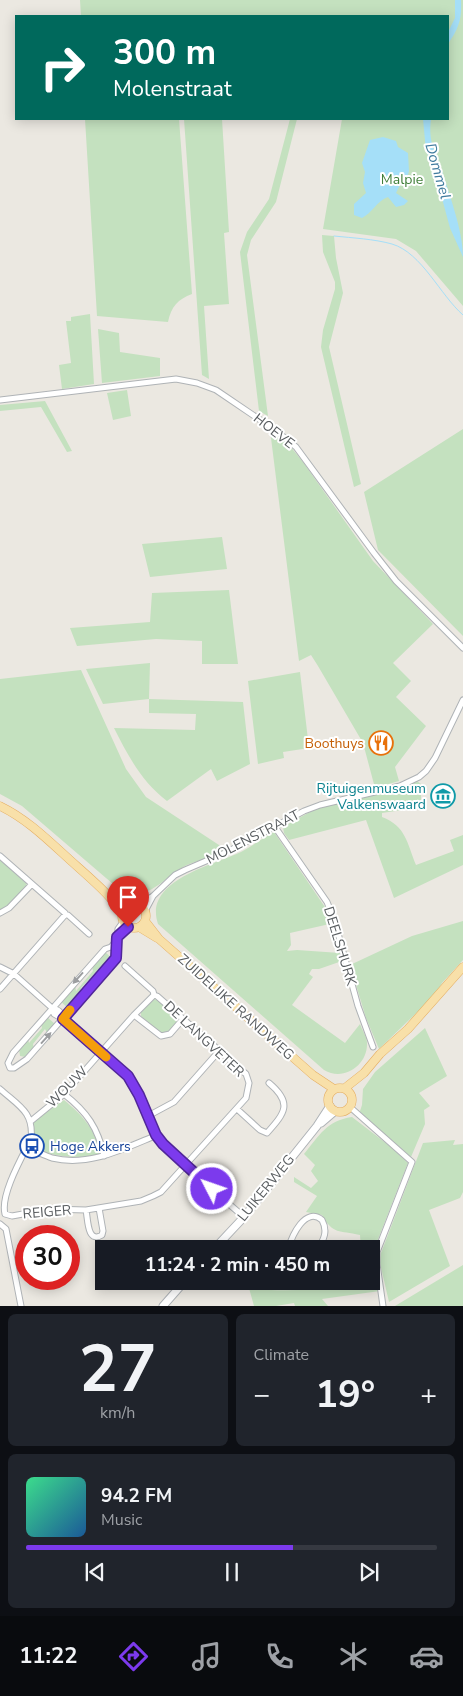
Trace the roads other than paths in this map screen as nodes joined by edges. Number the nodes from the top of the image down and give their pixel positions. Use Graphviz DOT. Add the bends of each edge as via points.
graph roads {
  1 [pos="0,400"];
  2 [pos="463,648"];
  3 [pos="463,700"];
  4 [pos="0,806"];
  5 [pos="275,827"];
  6 [pos="0,856"];
  7 [pos="32,884"];
  8 [pos="142,908"];
  9 [pos="125,909"];
  10 [pos="0,913"];
  11 [pos="65,915"];
  12 [pos="142,924"];
  13 [pos="125,925"];
  14 [pos="89,934"];
  15 [pos="117,939"];
  16 [pos="108,948"];
  17 [pos="116,954"];
  18 [pos="125,966"];
  19 [pos="0,967"];
  20 [pos="463,967"];
  21 [pos="14,974"];
  22 [pos="0,989"];
  23 [pos="154,995"];
  24 [pos="52,1008"];
  25 [pos="134,1015"];
  26 [pos="63,1019"];
  27 [pos="183,1019"];
  28 [pos="373,1047"];
  29 [pos="220,1050"];
  30 [pos="100,1052"];
  31 [pos="269,1083"];
  32 [pos="0,1089"];
  33 [pos="348,1091"];
  34 [pos="331,1092"];
  35 [pos="64,1094"];
  36 [pos="350,1107"];
  37 [pos="237,1108"];
  38 [pos="333,1108"];
  39 [pos="148,1116"];
  40 [pos="31,1121"];
  41 [pos="156,1135"];
  42 [pos="26,1148"];
  43 [pos="104,1156"];
  44 [pos="185,1166"];
  45 [pos="99,1208"];
  46 [pos="86,1210"];
  47 [pos="244,1217"];
  48 [pos="1,1224"];
  49 [pos="222,1240"];
  50 [pos="291,1240"];
  51 [pos="323,1240"];
  52 [pos="380,1242"];
  53 [pos="177,1290"];
  54 [pos="380,1290"];
  55 [pos="20,1306"];
  56 [pos="163,1306"];
  57 [pos="383,1306"];
  1 -- 2 [label="street, HOEVE" via="176,379 216,390 296,448 390,574"];
  3 -- 5 [label="street, MOLENSTRAAT" via="435,758 419,776 400,786 320,805"];
  4 -- 9 [label="main road" via="25,821"];
  5 -- 8 [label="street, MOLENSTRAAT" via="175,875"];
  5 -- 28 [label="street, DEELSHURK" via="327,902"];
  6 -- 7 [label="street"];
  7 -- 10 [label="street"];
  7 -- 11 [label="street"];
  8 -- 9 [label="main road" via="135,904"];
  8 -- 12 [label="main road"];
  9 -- 13 [label="main road"];
  11 -- 14 [label="street"];
  11 -- 21 [label="street"];
  12 -- 13 [label="main road" via="132,928"];
  12 -- 34 [label="main road, ZUIDELIJKE RANDWEG"];
  13 -- 15 [label="street" via="118,929"];
  15 -- 16 [label="street"];
  15 -- 17 [label="street"];
  16 -- 17 [label="street"];
  16 -- 24 [label="street, one-way"];
  17 -- 26 [label="street" via="116,958"];
  18 -- 23 [label="street, DE LANGVETER"];
  19 -- 21 [label="street"];
  20 -- 33 [label="main road"];
  21 -- 22 [label="street"];
  21 -- 24 [label="street"];
  23 -- 25 [label="street, WOUW"];
  23 -- 27 [label="street, DE LANGVETER"];
  24 -- 26 [label="street" via="54,1014"];
  24 -- 26 [label="street, one-way" via="12,1053 8,1063 10,1068 24,1062"];
  25 -- 27 [label="street" via="161,1036 170,1034"];
  25 -- 30 [label="street, WOUW"];
  26 -- 30 [label="street"];
  27 -- 29 [label="street, DE LANGVETER"];
  29 -- 37 [label="street, DE LANGVETER" via="246,1074 249,1083 246,1098"];
  29 -- 39 [label="street" via="174,1102"];
  30 -- 35 [label="street, WOUW"];
  30 -- 39 [label="street" via="128,1076"];
  31 -- 37 [label="street" via="284,1100 285,1108 267,1133"];
  32 -- 40 [label="street" via="28,1114"];
  33 -- 34 [label="main road" via="342,1087"];
  33 -- 36 [label="main road" via="352,1100"];
  34 -- 38 [label="main road" via="328,1102"];
  35 -- 40 [label="street, WOUW"];
  35 -- 43 [label="street" via="89,1117"];
  36 -- 38 [label="main road" via="343,1112"];
  36 -- 52 [label="street" via="412,1162"];
  37 -- 44 [label="street, DE LANGVETER"];
  38 -- 47 [label="street, LUIKERWEG"];
  39 -- 41 [label="street"];
  40 -- 42 [label="street" via="31,1140"];
  41 -- 43 [label="street"];
  41 -- 44 [label="street"];
  42 -- 43 [label="street" via="52,1158 76,1160"];
  42 -- 46 [label="street, REIGER" via="2,1191 2,1210 8,1215 50,1209"];
  44 -- 45 [label="street, REIGER" via="161,1192 153,1196"];
  44 -- 47 [label="street"];
  45 -- 46 [label="street, REIGER"];
  45 -- 46 [label="street, REIGER" via="103,1231 98,1238 90,1233"];
  47 -- 49 [label="street, LUIKERWEG"];
  48 -- 55 [label="street" via="6,1229"];
  50 -- 51 [label="street" via="307,1218 315,1216 322,1220 325,1228"];
  53 -- 56 [label="street"];
  54 -- 57 [label="street"];
}
